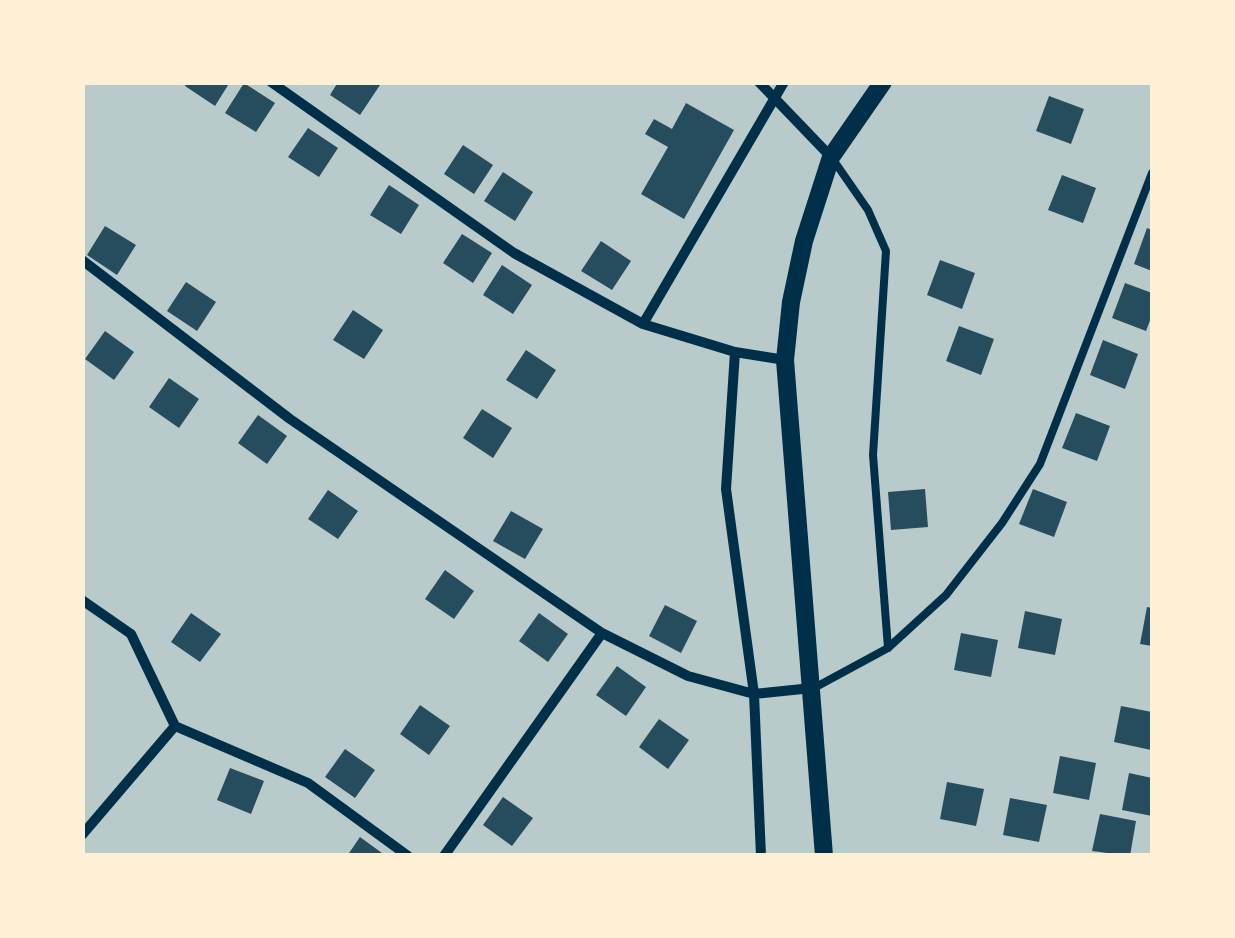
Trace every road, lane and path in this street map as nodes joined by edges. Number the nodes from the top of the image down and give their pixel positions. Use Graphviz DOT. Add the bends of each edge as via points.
graph roads {
  1 [pos="271,82"];
  2 [pos="758,82"];
  3 [pos="773,82"];
  4 [pos="784,82"];
  5 [pos="883,82"];
  6 [pos="774,95"];
  7 [pos="832,157"];
  8 [pos="1152,173"];
  9 [pos="82,260"];
  10 [pos="643,324"];
  11 [pos="734,352"];
  12 [pos="785,360"];
  13 [pos="82,600"];
  14 [pos="602,633"];
  15 [pos="888,648"];
  16 [pos="813,688"];
  17 [pos="754,694"];
  18 [pos="175,726"];
  19 [pos="82,835"];
  20 [pos="408,856"];
  21 [pos="444,856"];
  22 [pos="761,856"];
  23 [pos="824,856"];
  1 -- 10 [label="street" via="514,253"];
  2 -- 6 [label="street"];
  3 -- 6 [label="street"];
  4 -- 6 [label="street"];
  5 -- 7 [label="street"];
  6 -- 7 [label="street"];
  6 -- 10 [label="street"];
  7 -- 12 [label="street" via="790,302"];
  7 -- 15 [label="lane" via="886,251 874,454"];
  8 -- 15 [label="lane" via="1040,464 946,595"];
  9 -- 14 [label="street" via="290,419"];
  10 -- 11 [label="street"];
  11 -- 12 [label="street"];
  11 -- 17 [label="street" via="726,489"];
  12 -- 16 [label="street"];
  13 -- 18 [label="street" via="131,634"];
  14 -- 17 [label="street" via="688,676"];
  14 -- 21 [label="street"];
  15 -- 16 [label="lane"];
  16 -- 17 [label="street"];
  16 -- 23 [label="street"];
  17 -- 22 [label="street"];
  18 -- 19 [label="street"];
  18 -- 20 [label="street" via="308,783"];
}
